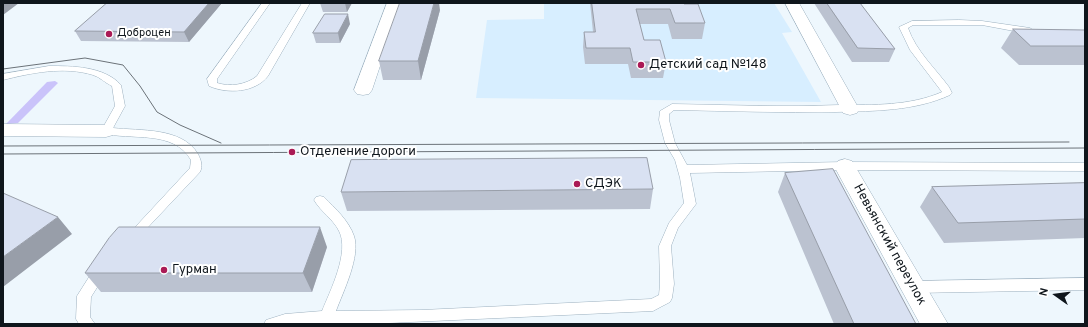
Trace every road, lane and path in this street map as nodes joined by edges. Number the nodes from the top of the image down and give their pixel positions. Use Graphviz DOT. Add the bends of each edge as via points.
graph roads {
  1 [pos="266,3"];
  2 [pos="306,3"];
  3 [pos="394,3"];
  4 [pos="792,3"];
  5 [pos="1043,32"];
  6 [pos="3,77"];
  7 [pos="363,90"];
  8 [pos="850,109"];
  9 [pos="3,130"];
  10 [pos="106,131"];
  11 [pos="845,166"];
  12 [pos="1085,167"];
  13 [pos="683,169"];
  14 [pos="320,200"];
  15 [pos="126,244"];
  16 [pos="110,260"];
  17 [pos="1085,284"];
  18 [pos="913,287"];
  19 [pos="327,317"];
  20 [pos="88,324"];
  21 [pos="271,324"];
  22 [pos="934,324"];
  1 -- 2 [label="lane" via="212,79 212,84 216,87 244,87 263,76"];
  3 -- 7 [label="street"];
  4 -- 8 [label="street"];
  5 -- 8 [label="lane" via="982,23 912,23 903,27 904,32 946,93 942,98 906,105"];
  6 -- 10 [label="lane" via="20,72 63,68 96,73 116,85 120,106"];
  8 -- 13 [label="lane" via="672,107 664,113 664,120 670,144"];
  9 -- 10 [label="street"];
  10 -- 15 [label="lane" via="168,137 183,145 196,160 196,169"];
  11 -- 12 [label="lane"];
  11 -- 13 [label="lane"];
  11 -- 18 [label="street, Невьянский переулок"];
  13 -- 19 [label="lane" via="690,204 674,226 665,246 665,298 654,305 388,317"];
  14 -- 19 [label="lane" via="338,218 348,238 347,262"];
  16 -- 20 [label="lane" via="84,296 83,320"];
  17 -- 18 [label="lane"];
  18 -- 22 [label="street, Невьянский переулок"];
  19 -- 21 [label="lane" via="282,320"];
}
